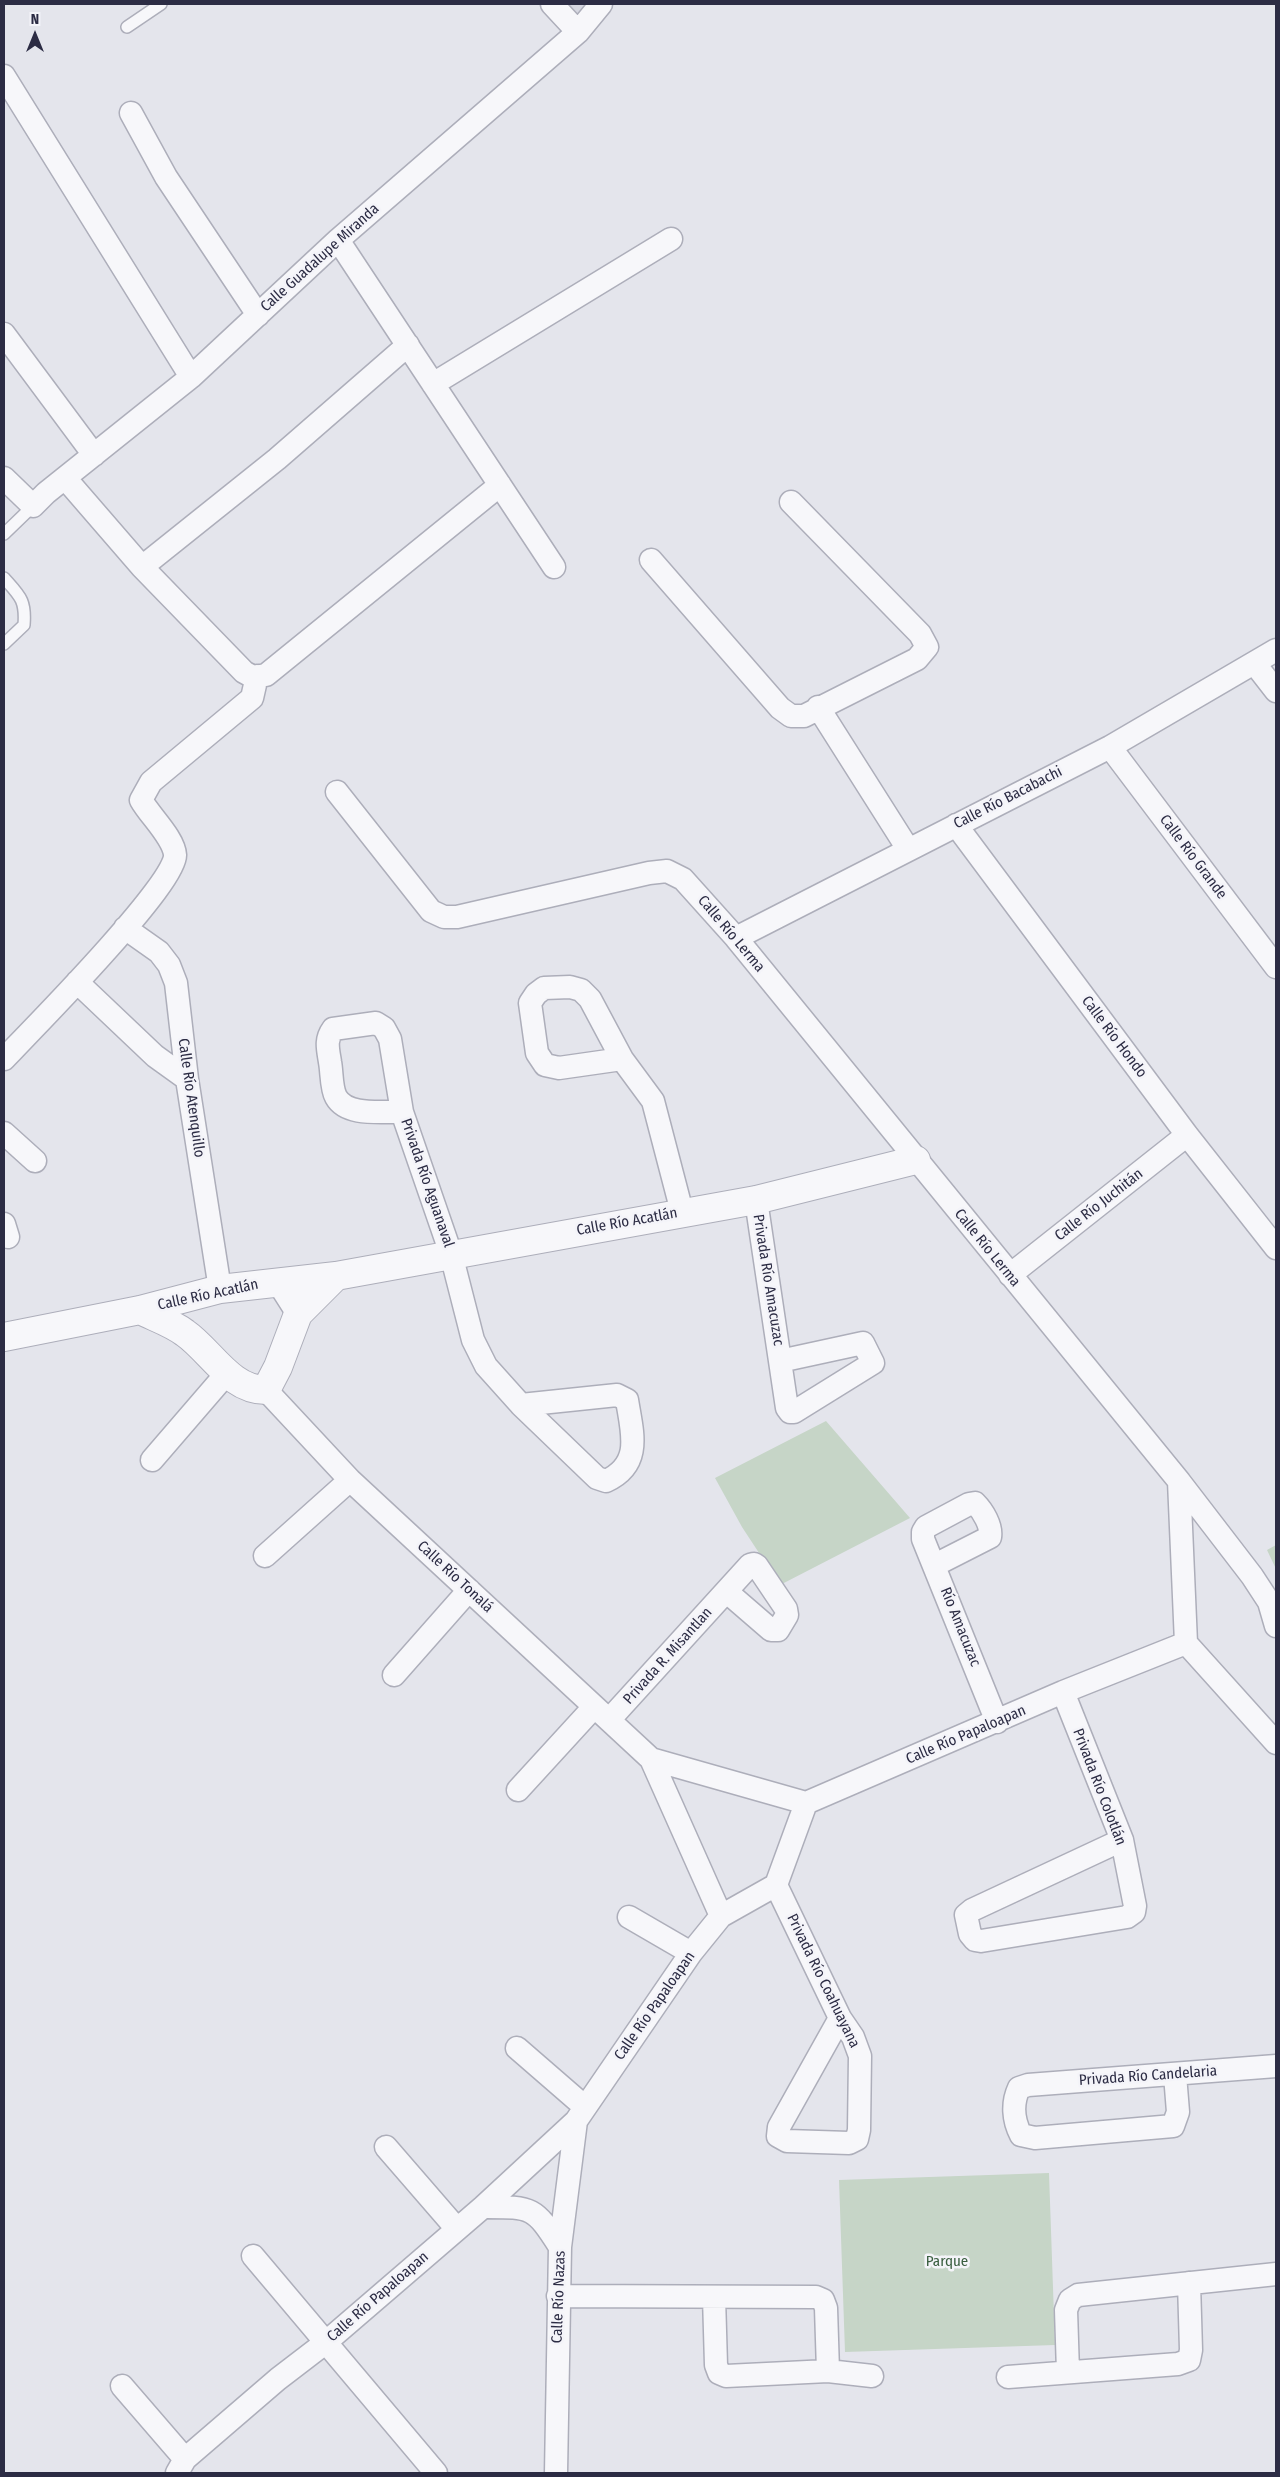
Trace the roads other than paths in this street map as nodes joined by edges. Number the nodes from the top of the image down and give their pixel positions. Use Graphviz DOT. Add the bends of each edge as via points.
graph roads {
  1 [pos="161,4"];
  2 [pos="552,4"];
  3 [pos="601,4"];
  4 [pos="127,28"];
  5 [pos="578,32"];
  6 [pos="4,76"];
  7 [pos="131,113"];
  8 [pos="671,239"];
  9 [pos="338,240"];
  10 [pos="258,314"];
  11 [pos="4,334"];
  12 [pos="408,345"];
  13 [pos="191,377"];
  14 [pos="433,384"];
  15 [pos="94,455"];
  16 [pos="4,478"];
  17 [pos="65,478"];
  18 [pos="500,485"];
  19 [pos="791,502"];
  20 [pos="33,506"];
  21 [pos="4,534"];
  22 [pos="651,560"];
  23 [pos="554,567"];
  24 [pos="142,568"];
  25 [pos="4,578"];
  26 [pos="4,644"];
  27 [pos="1276,650"];
  28 [pos="1255,664"];
  29 [pos="257,676"];
  30 [pos="1276,691"];
  31 [pos="818,708"];
  32 [pos="1110,747"];
  33 [pos="337,792"];
  34 [pos="956,824"];
  35 [pos="908,849"];
  36 [pos="125,928"];
  37 [pos="736,938"];
  38 [pos="1276,967"];
  39 [pos="77,982"];
  40 [pos="4,1059"];
  41 [pos="622,1059"];
  42 [pos="187,1079"];
  43 [pos="402,1112"];
  44 [pos="4,1133"];
  45 [pos="1187,1135"];
  46 [pos="916,1160"];
  47 [pos="35,1161"];
  48 [pos="756,1200"];
  49 [pos="682,1212"];
  50 [pos="1276,1248"];
  51 [pos="451,1254"];
  52 [pos="1010,1275"];
  53 [pos="336,1276"];
  54 [pos="277,1281"];
  55 [pos="220,1289"];
  56 [pos="191,1298"];
  57 [pos="140,1310"];
  58 [pos="298,1314"];
  59 [pos="185,1333"];
  60 [pos="4,1337"];
  61 [pos="780,1361"];
  62 [pos="227,1373"];
  63 [pos="266,1390"];
  64 [pos="521,1405"];
  65 [pos="152,1460"];
  66 [pos="350,1480"];
  67 [pos="1180,1481"];
  68 [pos="265,1556"];
  69 [pos="935,1565"];
  70 [pos="469,1590"];
  71 [pos="727,1592"];
  72 [pos="1276,1626"];
  73 [pos="1186,1643"];
  74 [pos="394,1674"];
  75 [pos="1063,1692"];
  76 [pos="602,1714"];
  77 [pos="997,1722"];
  78 [pos="1276,1743"];
  79 [pos="651,1759"];
  80 [pos="518,1790"];
  81 [pos="806,1803"];
  82 [pos="1122,1840"];
  83 [pos="776,1884"];
  84 [pos="721,1916"];
  85 [pos="629,1917"];
  86 [pos="691,1953"];
  87 [pos="840,2018"];
  88 [pos="517,2048"];
  89 [pos="1276,2066"];
  90 [pos="1174,2075"];
  91 [pos="580,2114"];
  92 [pos="386,2147"];
  93 [pos="483,2207"];
  94 [pos="457,2229"];
  95 [pos="560,2247"];
  96 [pos="253,2256"];
  97 [pos="1276,2274"];
  98 [pos="1189,2283"];
  99 [pos="558,2296"];
  100 [pos="714,2297"];
  101 [pos="325,2343"];
  102 [pos="828,2371"];
  103 [pos="1068,2372"];
  104 [pos="872,2376"];
  105 [pos="1008,2377"];
  106 [pos="122,2386"];
  107 [pos="181,2466"];
  108 [pos="436,2473"];
  109 [pos="556,2473"];
  1 -- 4 [label="lane"];
  2 -- 5 [label="street"];
  3 -- 5 [label="street, Calle Guadalupe Miranda"];
  5 -- 9 [label="street, Calle Guadalupe Miranda"];
  6 -- 13 [label="street"];
  7 -- 10 [label="street" via="166,177"];
  8 -- 14 [label="street"];
  9 -- 10 [label="street, Calle Guadalupe Miranda"];
  9 -- 12 [label="street"];
  10 -- 13 [label="street, Calle Guadalupe Miranda"];
  11 -- 15 [label="street"];
  12 -- 14 [label="street"];
  12 -- 24 [label="street" via="277,459"];
  13 -- 15 [label="street, Calle Guadalupe Miranda"];
  14 -- 18 [label="street"];
  15 -- 17 [label="street, Calle Guadalupe Miranda"];
  16 -- 20 [label="street"];
  17 -- 20 [label="street, Calle Guadalupe Miranda"];
  17 -- 24 [label="street"];
  18 -- 23 [label="street"];
  18 -- 29 [label="street" via="266,675"];
  19 -- 31 [label="street" via="920,634 927,648 917,659"];
  20 -- 21 [label="lane"];
  22 -- 31 [label="street" via="780,708 791,716 804,716"];
  24 -- 29 [label="street" via="244,672"];
  25 -- 26 [label="lane" via="19,594 26,608 24,625"];
  27 -- 28 [label="street, Calle Río Bacabachi"];
  28 -- 30 [label="street"];
  28 -- 32 [label="street, Calle Río Bacabachi"];
  29 -- 36 [label="street" via="252,698 151,782 142,800 173,845 175,857 171,871"];
  31 -- 35 [label="street"];
  32 -- 34 [label="street, Calle Río Bacabachi"];
  32 -- 38 [label="street, Calle Río Grande"];
  33 -- 37 [label="street, Calle Río Lerma" via="431,911 444,917 457,917 667,871 683,879"];
  34 -- 35 [label="street, Calle Río Bacabachi"];
  34 -- 45 [label="street, Calle Río Hondo"];
  35 -- 37 [label="street, Calle Río Bacabachi"];
  36 -- 39 [label="street"];
  36 -- 42 [label="street, Calle Río Atenquillo" via="159,952 169,964 176,983"];
  37 -- 46 [label="street, Calle Río Lerma"];
  39 -- 40 [label="street"];
  39 -- 42 [label="street" via="155,1056"];
  41 -- 49 [label="street" via="653,1101"];
  42 -- 55 [label="street, Calle Río Atenquillo"];
  43 -- 51 [label="street, Privada Río Aguanaval"];
  44 -- 47 [label="street"];
  45 -- 50 [label="street, Calle Río Hondo"];
  45 -- 52 [label="street, Calle Río Juchitán"];
  46 -- 48 [label="street, Calle Río Acatlán"];
  46 -- 52 [label="street, Calle Río Lerma"];
  48 -- 49 [label="street, Calle Río Acatlán"];
  48 -- 61 [label="street, Privada Río Amacuzac"];
  49 -- 51 [label="street, Calle Río Acatlán"];
  51 -- 53 [label="street, Calle Río Acatlán"];
  51 -- 64 [label="street, Privada Río Aguanaval" via="473,1340 486,1366"];
  52 -- 67 [label="street, Calle Río Lerma"];
  53 -- 54 [label="street, Calle Río Acatlán"];
  53 -- 58 [label="street"];
  54 -- 55 [label="street, Calle Río Acatlán"];
  54 -- 58 [label="street"];
  55 -- 56 [label="street, Calle Río Acatlán"];
  56 -- 57 [label="street, Calle Río Acatlán"];
  56 -- 59 [label="street"];
  57 -- 59 [label="street, Calle Río Acatlán"];
  57 -- 60 [label="street, Calle Río Acatlán"];
  58 -- 63 [label="street"];
  59 -- 62 [label="street, Calle Río Acatlán"];
  62 -- 63 [label="street, Calle Río Acatlán" via="246,1386"];
  62 -- 65 [label="street"];
  63 -- 66 [label="street, Calle Río Tonalá"];
  64 -- 64 [label="street, Privada Río Aguanaval" via="617,1394 623,1396 627,1400 634,1443 630,1459 615,1477 606,1481 597,1478"];
  66 -- 68 [label="street"];
  66 -- 70 [label="street, Calle Río Tonalá"];
  67 -- 72 [label="street, Calle Río Lerma" via="1252,1576 1269,1602"];
  67 -- 73 [label="street"];
  69 -- 69 [label="street, Río Amacuzac" via="990,1537 991,1530 975,1503 923,1532"];
  69 -- 77 [label="street, Río Amacuzac"];
  70 -- 74 [label="street"];
  70 -- 76 [label="street, Calle Río Tonalá"];
  71 -- 76 [label="street, Privada R. Misantlan"];
  73 -- 75 [label="street, Calle Río Papaloapan"];
  73 -- 78 [label="street"];
  75 -- 77 [label="street, Calle Río Papaloapan"];
  75 -- 82 [label="street, Privada Río Colotlán"];
  76 -- 79 [label="street, Calle Río Tonalá"];
  76 -- 80 [label="street, Privada R. Misantlan"];
  77 -- 81 [label="street, Calle Río Papaloapan"];
  79 -- 81 [label="street, Calle Río Tonalá"];
  79 -- 84 [label="street, Calle Río Tonalá"];
  81 -- 83 [label="street"];
  82 -- 82 [label="street, Privada Río Colotlán" via="1135,1906 1134,1912 1127,1917 974,1940 966,1922 966,1915 972,1910"];
  83 -- 84 [label="street, Calle Río Papaloapan"];
  83 -- 87 [label="street, Privada Río Coahuayana"];
  84 -- 86 [label="street, Calle Río Papaloapan"];
  85 -- 86 [label="street"];
  86 -- 91 [label="street, Calle Río Papaloapan"];
  87 -- 87 [label="street, Privada Río Coahuayana" via="779,2127 778,2136 787,2141 848,2143 857,2139 860,2056 853,2037"];
  88 -- 91 [label="street"];
  89 -- 90 [label="street, Privada Río Candelaria"];
  90 -- 90 [label="street, Privada Río Candelaria" via="1028,2085 1019,2088 1014,2099 1016,2125 1021,2135 1034,2138 1173,2126 1178,2112"];
  91 -- 93 [label="street, Calle Río Papaloapan"];
  91 -- 95 [label="street, Calle Río Nazas"];
  92 -- 94 [label="street"];
  93 -- 94 [label="street, Calle Río Papaloapan"];
  93 -- 95 [label="street" via="528,2210 542,2218"];
  94 -- 101 [label="street, Calle Río Papaloapan"];
  95 -- 99 [label="street, Calle Río Nazas"];
  96 -- 101 [label="street"];
  97 -- 98 [label="street"];
  98 -- 103 [label="street" via="1078,2295 1070,2300 1066,2310"];
  98 -- 103 [label="street" via="1189,2360 1178,2364"];
  99 -- 100 [label="street"];
  99 -- 109 [label="street, Calle Río Nazas"];
  100 -- 102 [label="street" via="823,2300"];
  100 -- 102 [label="street" via="719,2373 726,2376"];
  101 -- 107 [label="street, Calle Río Papaloapan" via="278,2379"];
  101 -- 108 [label="street"];
  102 -- 104 [label="street"];
  103 -- 105 [label="street"];
  106 -- 107 [label="street"];
}
